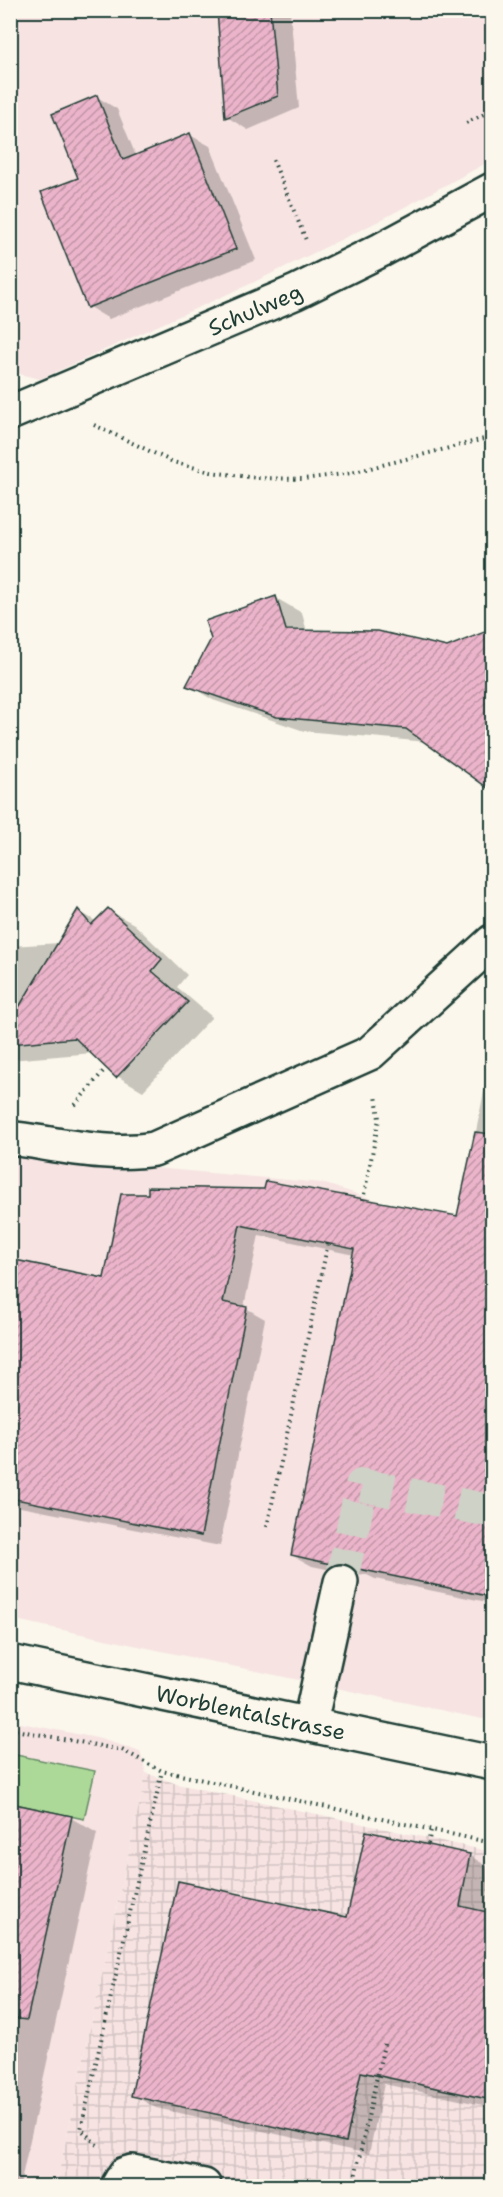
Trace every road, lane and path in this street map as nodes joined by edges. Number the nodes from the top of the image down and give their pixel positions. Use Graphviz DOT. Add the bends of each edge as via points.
graph roads {
  1 [pos="492,110"];
  2 [pos="466,123"];
  3 [pos="273,160"];
  4 [pos="492,190"];
  5 [pos="292,207"];
  6 [pos="10,390"];
  7 [pos="41,400"];
  8 [pos="10,413"];
  9 [pos="492,437"];
  10 [pos="492,942"];
  11 [pos="370,1053"];
  12 [pos="10,1138"];
  13 [pos="363,1200"];
  14 [pos="328,1243"];
  15 [pos="267,1527"];
  16 [pos="341,1582"];
  17 [pos="10,1662"];
  18 [pos="310,1723"];
  19 [pos="10,1729"];
  20 [pos="492,1763"];
  21 [pos="162,1772"];
  22 [pos="431,1830"];
  23 [pos="492,1843"];
  24 [pos="428,1845"];
  25 [pos="385,2040"];
  26 [pos="122,2180"];
  27 [pos="204,2187"];
  28 [pos="353,2187"];
  1 -- 2 [label="path"];
  3 -- 5 [label="path"];
  4 -- 7 [label="street, Schulweg" via="322,280"];
  6 -- 7 [label="street"];
  7 -- 8 [label="street, Schulweg"];
  7 -- 9 [label="path" via="173,462 257,478 303,479 351,472"];
  10 -- 11 [label="street"];
  11 -- 12 [label="street" via="154,1149 140,1152 87,1148"];
  11 -- 13 [label="path" via="379,1119"];
  14 -- 15 [label="path"];
  16 -- 18 [label="street"];
  17 -- 18 [label="street, Worblentalstrasse"];
  18 -- 20 [label="street, Worblentalstrasse"];
  19 -- 21 [label="path" via="122,1750"];
  21 -- 22 [label="path"];
  21 -- 26 [label="path" via="81,2129"];
  22 -- 23 [label="path"];
  22 -- 24 [label="path"];
  25 -- 28 [label="path"];
  26 -- 27 [label="street" via="139,2172"];
}
